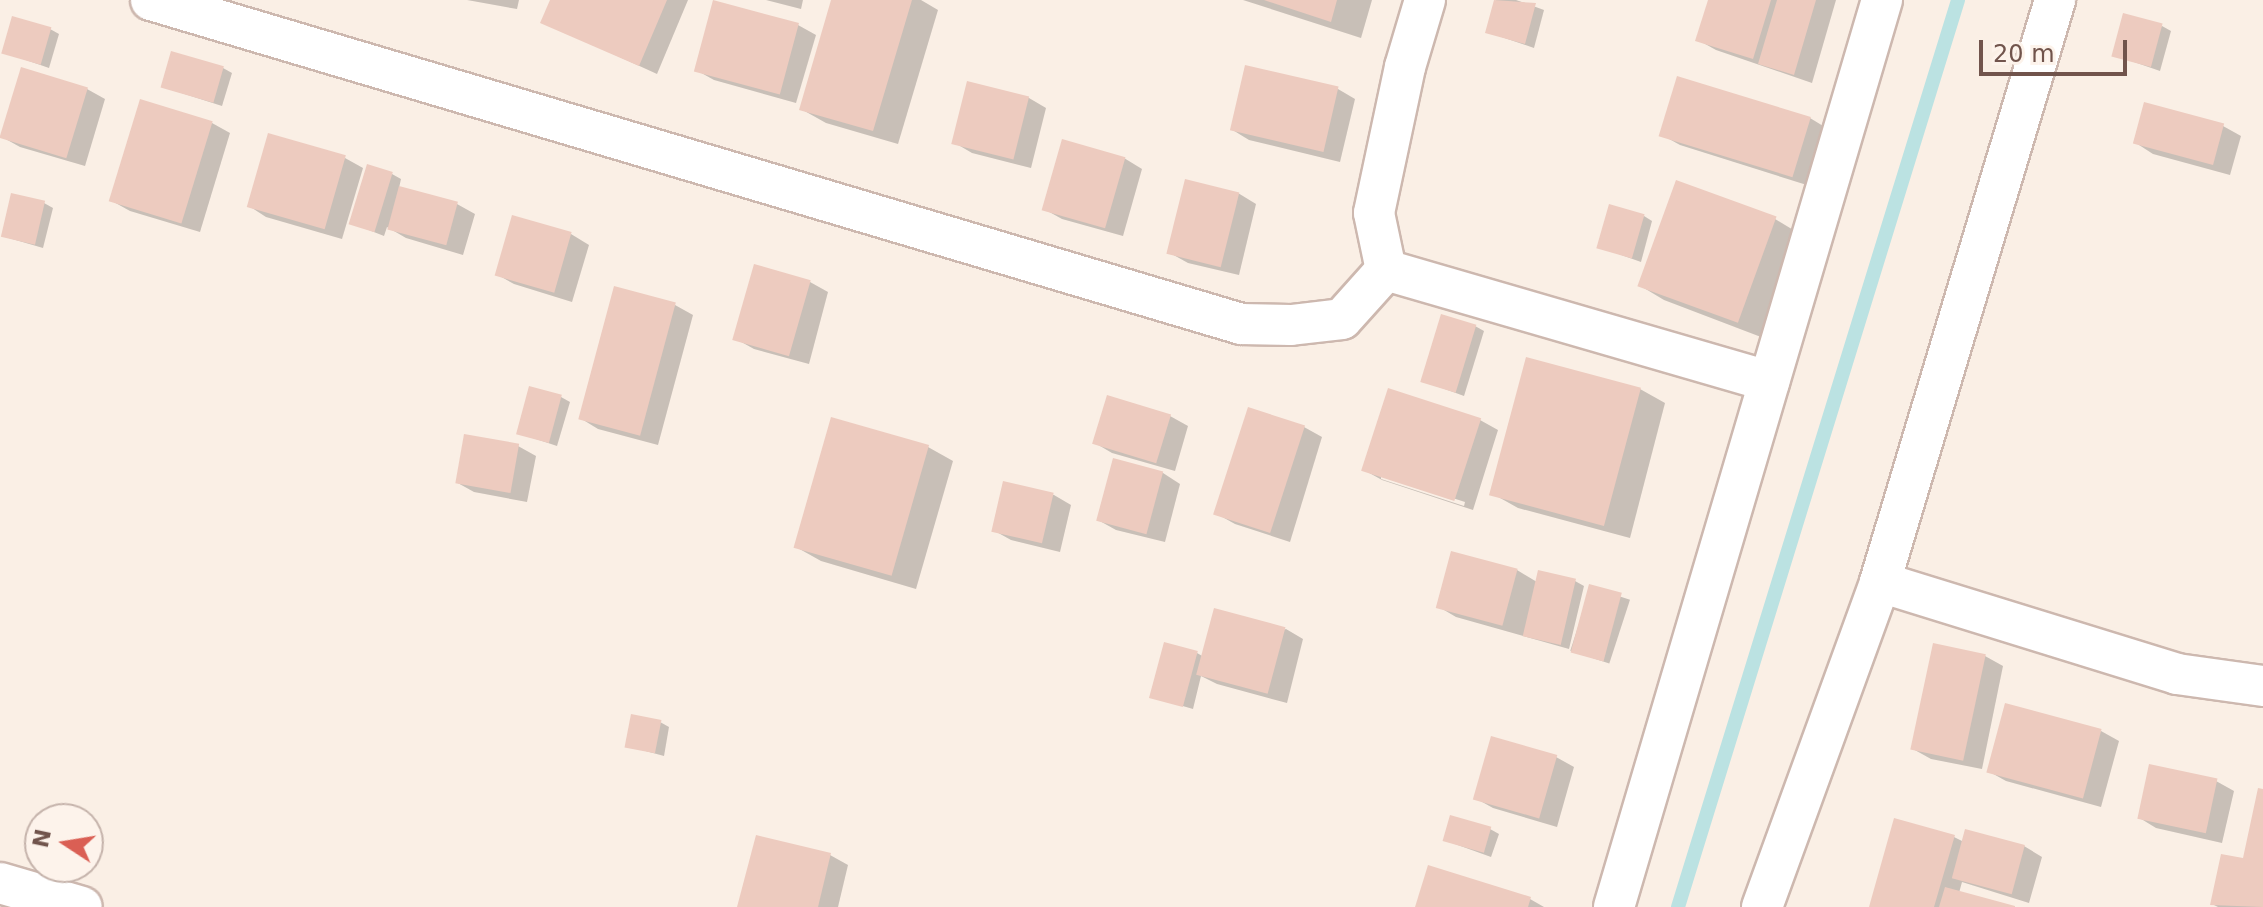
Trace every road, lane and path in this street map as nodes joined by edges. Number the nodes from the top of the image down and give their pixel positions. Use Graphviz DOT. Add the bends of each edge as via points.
graph roads {
  1 [pos="151,0"];
  2 [pos="1425,0"];
  3 [pos="1882,0"];
  4 [pos="2055,0"];
  5 [pos="1386,270"];
  6 [pos="1769,381"];
  7 [pos="1880,582"];
  8 [pos="2263,686"];
  9 [pos="0,883"];
  10 [pos="1623,905"];
  11 [pos="82,907"];
  12 [pos="1762,907"];
  1 -- 5 [label="street" via="1241,324 1342,319"];
  2 -- 5 [label="street" via="1374,213"];
  3 -- 6 [label="street"];
  4 -- 7 [label="street"];
  5 -- 6 [label="street"];
  6 -- 10 [label="street"];
  7 -- 8 [label="street" via="2177,674"];
  7 -- 12 [label="street"];
  9 -- 11 [label="street"];
}
